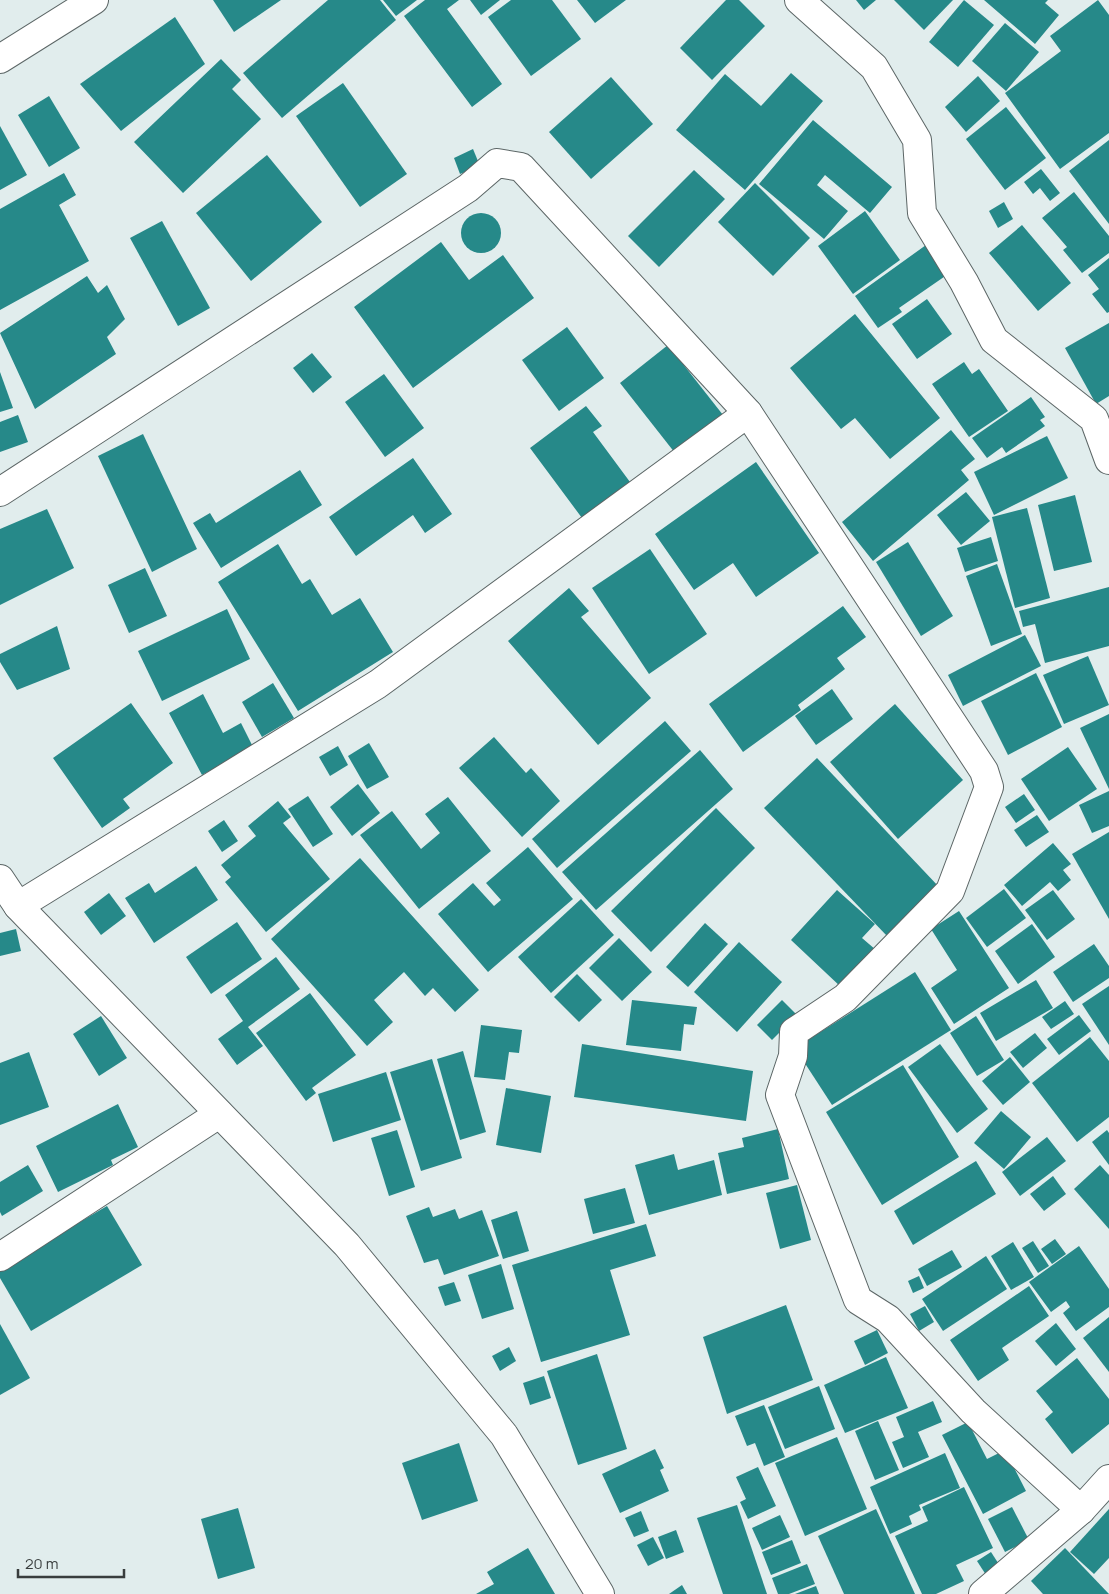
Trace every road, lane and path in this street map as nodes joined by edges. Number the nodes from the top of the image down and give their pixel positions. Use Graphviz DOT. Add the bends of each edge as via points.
graph roads {
  1 [pos="94,0"];
  2 [pos="799,0"];
  3 [pos="0,59"];
  4 [pos="748,413"];
  5 [pos="1109,460"];
  6 [pos="0,492"];
  7 [pos="0,879"];
  8 [pos="18,906"];
  9 [pos="219,1114"];
  10 [pos="0,1257"];
  11 [pos="1109,1479"];
  12 [pos="1081,1510"];
  13 [pos="600,1594"];
  14 [pos="983,1594"];
  1 -- 3 [label="street"];
  2 -- 5 [label="street" via="874,67 917,140 922,213 964,282 994,340 1094,419"];
  4 -- 6 [label="street" via="521,167 497,164 468,188"];
  4 -- 8 [label="street" via="378,684"];
  4 -- 12 [label="street" via="984,771 990,787 950,891 845,998 794,1032 793,1056 780,1095 858,1300 888,1319 973,1411"];
  7 -- 8 [label="street"];
  8 -- 9 [label="street"];
  9 -- 10 [label="street"];
  9 -- 13 [label="street" via="346,1245 504,1435"];
  11 -- 12 [label="street"];
  12 -- 14 [label="street"];
}
